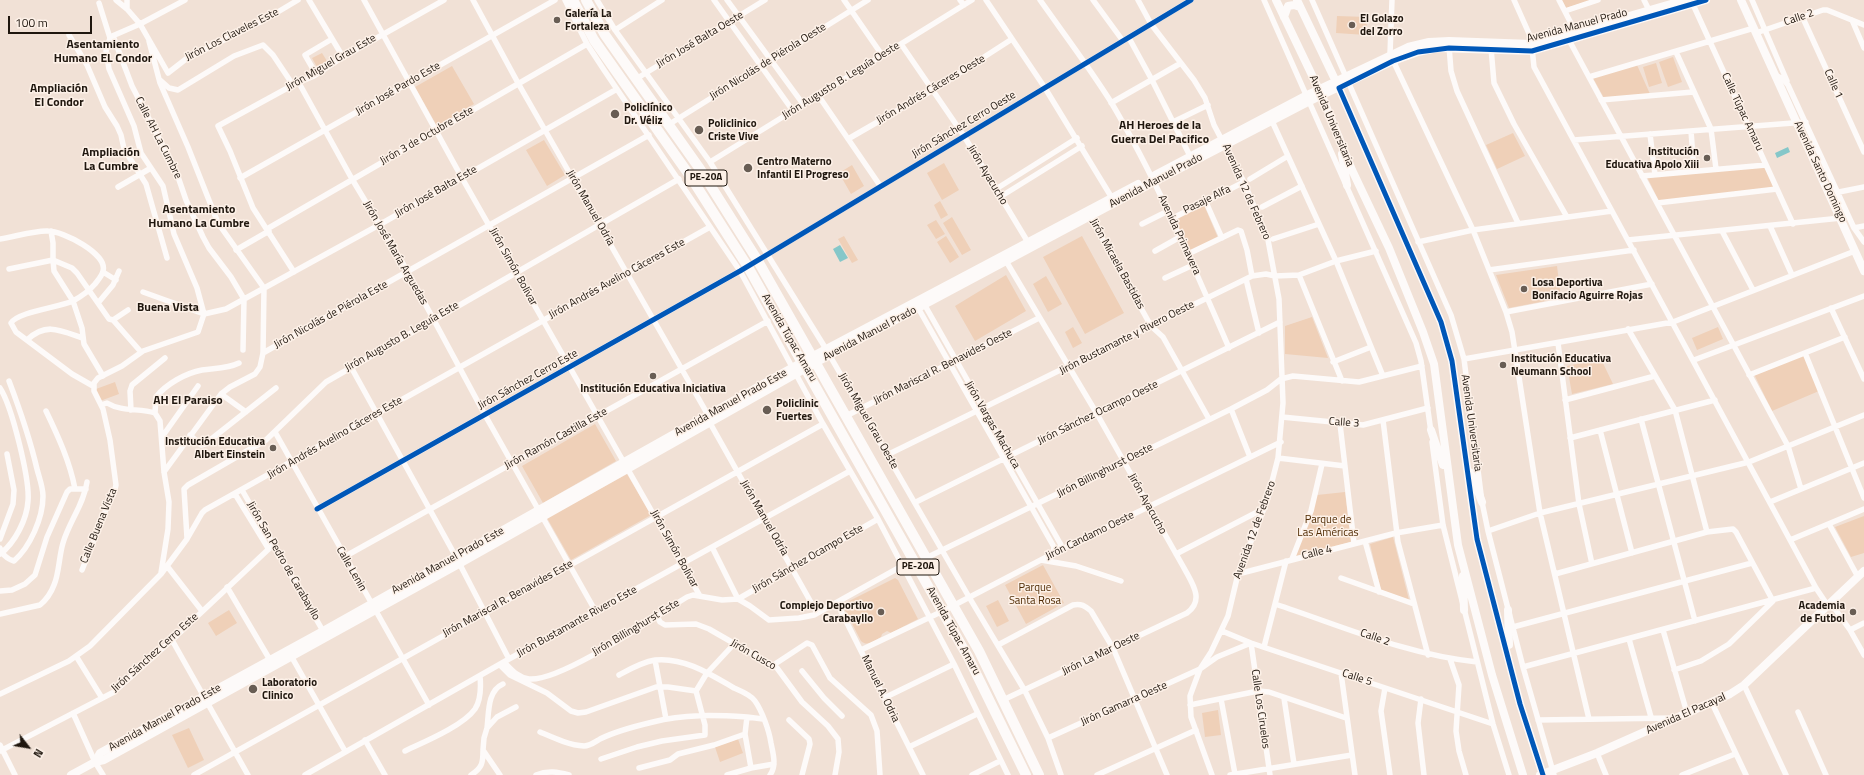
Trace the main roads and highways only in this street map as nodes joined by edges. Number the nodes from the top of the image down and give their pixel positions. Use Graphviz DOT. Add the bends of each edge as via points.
graph roads {
  1 [pos="573,0"];
  2 [pos="586,0"];
  3 [pos="1026,775"];
  4 [pos="1039,775"];
  1 -- 3 [label="highway, Avenida Túpac Amaru / PE-20A" via="594,40 690,176 744,269 805,365 968,657"];
  2 -- 4 [label="highway, Avenida Túpac Amaru / PE-20A" via="598,24 730,215 758,260 979,651"];
}
